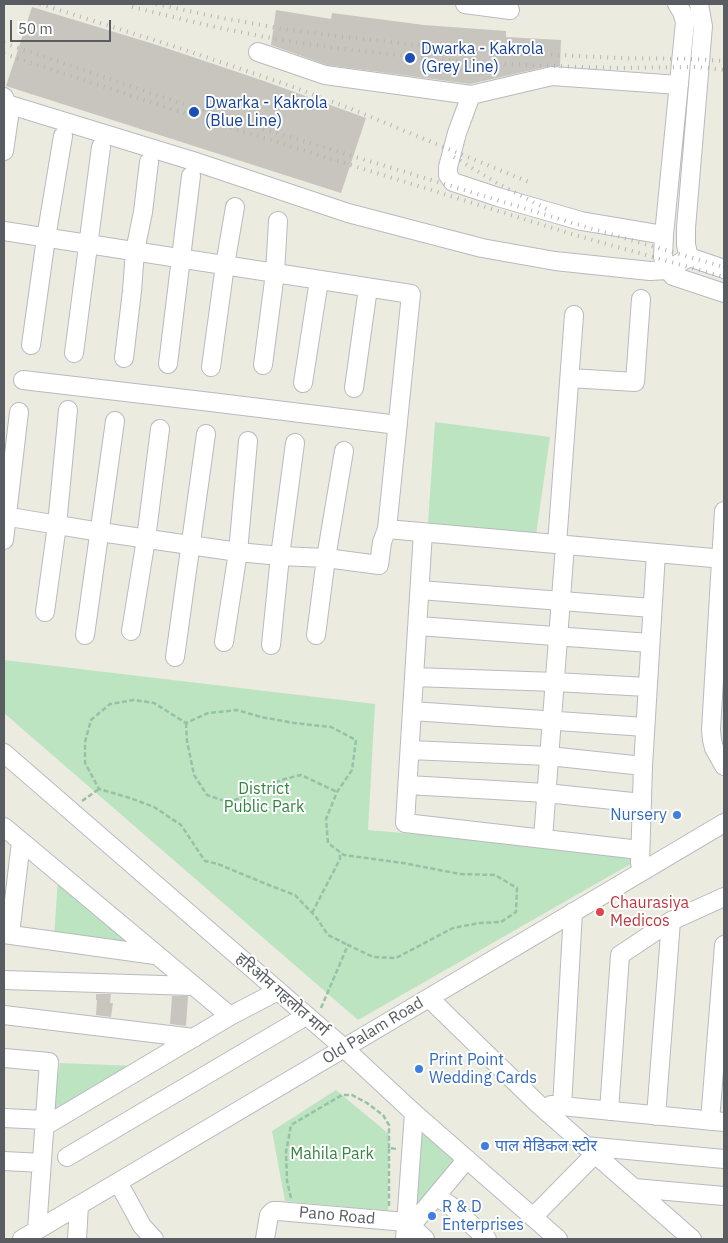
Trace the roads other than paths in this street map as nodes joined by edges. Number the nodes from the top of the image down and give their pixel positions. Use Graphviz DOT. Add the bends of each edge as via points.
graph roads {
  1 [pos="465,4"];
  2 [pos="677,4"];
  3 [pos="699,4"];
  4 [pos="510,10"];
  5 [pos="258,52"];
  6 [pos="679,85"];
  7 [pos="471,95"];
  8 [pos="6,100"];
  9 [pos="675,122"];
  10 [pos="695,124"];
  11 [pos="63,136"];
  12 [pos="101,147"];
  13 [pos="4,151"];
  14 [pos="150,162"];
  15 [pos="191,176"];
  16 [pos="235,207"];
  17 [pos="278,221"];
  18 [pos="4,231"];
  19 [pos="664,236"];
  20 [pos="46,238"];
  21 [pos="88,244"];
  22 [pos="135,251"];
  23 [pos="689,257"];
  24 [pos="181,258"];
  25 [pos="225,265"];
  26 [pos="724,269"];
  27 [pos="668,270"];
  28 [pos="275,273"];
  29 [pos="319,280"];
  30 [pos="368,288"];
  31 [pos="724,293"];
  32 [pos="641,299"];
  33 [pos="574,315"];
  34 [pos="31,345"];
  35 [pos="74,353"];
  36 [pos="124,358"];
  37 [pos="168,364"];
  38 [pos="264,365"];
  39 [pos="211,367"];
  40 [pos="570,378"];
  41 [pos="23,380"];
  42 [pos="303,383"];
  43 [pos="354,388"];
  44 [pos="68,410"];
  45 [pos="19,412"];
  46 [pos="115,420"];
  47 [pos="398,425"];
  48 [pos="160,429"];
  49 [pos="206,434"];
  50 [pos="248,441"];
  51 [pos="295,443"];
  52 [pos="344,451"];
  53 [pos="724,511"];
  54 [pos="6,516"];
  55 [pos="57,525"];
  56 [pos="387,529"];
  57 [pos="100,532"];
  58 [pos="423,532"];
  59 [pos="146,539"];
  60 [pos="4,540"];
  61 [pos="561,544"];
  62 [pos="191,546"];
  63 [pos="238,552"];
  64 [pos="656,553"];
  65 [pos="280,556"];
  66 [pos="326,558"];
  67 [pos="723,559"];
  68 [pos="420,590"];
  69 [pos="561,601"];
  70 [pos="652,608"];
  71 [pos="45,612"];
  72 [pos="418,626"];
  73 [pos="131,631"];
  74 [pos="85,635"];
  75 [pos="316,635"];
  76 [pos="558,637"];
  77 [pos="224,642"];
  78 [pos="650,643"];
  79 [pos="272,645"];
  80 [pos="175,657"];
  81 [pos="414,677"];
  82 [pos="555,682"];
  83 [pos="648,687"];
  84 [pos="412,711"];
  85 [pos="552,720"];
  86 [pos="645,726"];
  87 [pos="410,750"];
  88 [pos="4,753"];
  89 [pos="549,756"];
  90 [pos="643,766"];
  91 [pos="724,766"];
  92 [pos="408,785"];
  93 [pos="546,793"];
  94 [pos="642,803"];
  95 [pos="724,822"];
  96 [pos="4,827"];
  97 [pos="543,839"];
  98 [pos="21,842"];
  99 [pos="640,850"];
  100 [pos="639,873"];
  101 [pos="724,897"];
  102 [pos="573,912"];
  103 [pos="671,922"];
  104 [pos="7,934"];
  105 [pos="724,945"];
  106 [pos="156,955"];
  107 [pos="4,980"];
  108 [pos="193,986"];
  109 [pos="278,991"];
  110 [pos="429,998"];
  111 [pos="4,1015"];
  112 [pos="230,1016"];
  113 [pos="310,1019"];
  114 [pos="194,1038"];
  115 [pos="344,1048"];
  116 [pos="4,1058"];
  117 [pos="538,1104"];
  118 [pos="562,1107"];
  119 [pos="609,1111"];
  120 [pos="414,1113"];
  121 [pos="656,1116"];
  122 [pos="4,1118"];
  123 [pos="717,1122"];
  124 [pos="45,1123"];
  125 [pos="590,1150"];
  126 [pos="67,1157"];
  127 [pos="467,1159"];
  128 [pos="724,1159"];
  129 [pos="4,1161"];
  130 [pos="42,1163"];
  131 [pos="118,1182"];
  132 [pos="634,1188"];
  133 [pos="436,1196"];
  134 [pos="724,1196"];
  135 [pos="79,1205"];
  136 [pos="533,1217"];
  137 [pos="407,1229"];
  138 [pos="30,1235"];
  139 [pos="77,1239"];
  140 [pos="154,1239"];
  141 [pos="265,1239"];
  142 [pos="424,1239"];
  143 [pos="487,1239"];
  144 [pos="558,1239"];
  145 [pos="692,1239"];
  1 -- 4 [label="street"];
  2 -- 6 [label="street" via="685,22"];
  3 -- 10 [label="street" via="703,26"];
  5 -- 7 [label="street" via="325,75"];
  6 -- 7 [label="street" via="552,76"];
  6 -- 9 [label="street"];
  7 -- 19 [label="street" via="448,167 448,175 453,182 581,221"];
  8 -- 13 [label="street" via="9,117"];
  8 -- 27 [label="street" via="348,213 482,248 556,260 650,271"];
  9 -- 10 [label="street"];
  9 -- 19 [label="street"];
  10 -- 23 [label="street" via="686,228"];
  11 -- 20 [label="street"];
  12 -- 21 [label="street"];
  14 -- 22 [label="street"];
  15 -- 24 [label="street"];
  16 -- 25 [label="street"];
  17 -- 28 [label="street"];
  18 -- 20 [label="street"];
  19 -- 27 [label="street" via="663,257"];
  20 -- 21 [label="street"];
  20 -- 34 [label="street"];
  21 -- 22 [label="street"];
  21 -- 35 [label="street"];
  22 -- 24 [label="street"];
  22 -- 36 [label="street"];
  23 -- 26 [label="street"];
  23 -- 27 [label="street"];
  24 -- 25 [label="street"];
  24 -- 37 [label="street"];
  25 -- 28 [label="street"];
  25 -- 39 [label="street"];
  27 -- 31 [label="street" via="673,276"];
  28 -- 29 [label="street"];
  28 -- 38 [label="street"];
  29 -- 30 [label="street"];
  29 -- 42 [label="street"];
  30 -- 43 [label="street"];
  30 -- 47 [label="street" via="411,294"];
  32 -- 40 [label="street" via="635,382"];
  33 -- 40 [label="street"];
  40 -- 61 [label="street"];
  41 -- 47 [label="street"];
  44 -- 55 [label="street"];
  45 -- 54 [label="street"];
  46 -- 57 [label="street"];
  47 -- 56 [label="street"];
  48 -- 59 [label="street"];
  49 -- 62 [label="street"];
  50 -- 63 [label="street"];
  51 -- 65 [label="street"];
  52 -- 66 [label="street"];
  53 -- 67 [label="street"];
  54 -- 55 [label="street"];
  54 -- 60 [label="street"];
  55 -- 57 [label="street"];
  55 -- 71 [label="street"];
  56 -- 58 [label="street"];
  56 -- 66 [label="street" via="379,565"];
  57 -- 59 [label="street"];
  57 -- 74 [label="street"];
  58 -- 61 [label="street"];
  58 -- 68 [label="street"];
  59 -- 62 [label="street"];
  59 -- 73 [label="street"];
  61 -- 64 [label="street"];
  61 -- 69 [label="street"];
  62 -- 63 [label="street"];
  62 -- 80 [label="street"];
  63 -- 65 [label="street"];
  63 -- 77 [label="street"];
  64 -- 67 [label="street"];
  64 -- 70 [label="street"];
  65 -- 66 [label="street"];
  65 -- 79 [label="street"];
  66 -- 75 [label="street"];
  67 -- 91 [label="street" via="711,730 714,748"];
  68 -- 69 [label="street"];
  68 -- 72 [label="street"];
  69 -- 70 [label="street"];
  69 -- 76 [label="street"];
  70 -- 78 [label="street"];
  72 -- 76 [label="street"];
  72 -- 81 [label="street"];
  76 -- 78 [label="street"];
  76 -- 82 [label="street"];
  78 -- 83 [label="street"];
  81 -- 82 [label="street"];
  81 -- 84 [label="street"];
  82 -- 83 [label="street"];
  82 -- 85 [label="street"];
  83 -- 86 [label="street"];
  84 -- 85 [label="street"];
  84 -- 87 [label="street"];
  85 -- 86 [label="street"];
  85 -- 89 [label="street"];
  86 -- 90 [label="street"];
  87 -- 89 [label="street"];
  87 -- 92 [label="street"];
  88 -- 109 [label="street, हरिओम गहलोत मार्ग"];
  89 -- 90 [label="street"];
  89 -- 93 [label="street"];
  90 -- 94 [label="street"];
  92 -- 93 [label="street"];
  92 -- 97 [label="street" via="405,823"];
  93 -- 94 [label="street"];
  93 -- 97 [label="street"];
  94 -- 99 [label="street"];
  95 -- 100 [label="street, Old Palam Road"];
  96 -- 98 [label="street"];
  97 -- 99 [label="street"];
  98 -- 104 [label="street"];
  98 -- 106 [label="street"];
  99 -- 100 [label="street"];
  100 -- 102 [label="street, Old Palam Road"];
  101 -- 103 [label="street"];
  102 -- 110 [label="street, Old Palam Road"];
  102 -- 118 [label="street"];
  103 -- 119 [label="street" via="620,956"];
  103 -- 121 [label="street"];
  104 -- 106 [label="street"];
  105 -- 123 [label="street"];
  106 -- 108 [label="street"];
  107 -- 108 [label="street"];
  108 -- 112 [label="street"];
  109 -- 112 [label="street"];
  109 -- 113 [label="street, हरिओम गहलोत मार्ग"];
  110 -- 115 [label="street, Old Palam Road"];
  110 -- 117 [label="street"];
  111 -- 114 [label="street"];
  112 -- 114 [label="street"];
  113 -- 115 [label="street, हरिओम गहलोत मार्ग"];
  113 -- 126 [label="street"];
  114 -- 124 [label="street"];
  115 -- 120 [label="street, हरिओम गहलोत मार्ग"];
  115 -- 131 [label="street, Old Palam Road"];
  116 -- 124 [label="street" via="49,1062"];
  117 -- 118 [label="street"];
  117 -- 125 [label="street"];
  118 -- 119 [label="street"];
  119 -- 121 [label="street"];
  120 -- 127 [label="street, हरिओम गहलोत मार्ग"];
  120 -- 137 [label="street"];
  121 -- 123 [label="street"];
  122 -- 124 [label="street"];
  124 -- 130 [label="street"];
  125 -- 128 [label="street"];
  125 -- 132 [label="street"];
  125 -- 136 [label="street"];
  127 -- 133 [label="street"];
  127 -- 136 [label="street, हरिओम गहलोत मार्ग"];
  129 -- 130 [label="street"];
  130 -- 138 [label="street"];
  131 -- 135 [label="street, Old Palam Road"];
  131 -- 140 [label="street" via="142,1226"];
  132 -- 134 [label="street"];
  132 -- 145 [label="street"];
  133 -- 137 [label="street"];
  133 -- 143 [label="street"];
  135 -- 138 [label="street, Old Palam Road"];
  135 -- 139 [label="street"];
  136 -- 144 [label="street, हरिओम गहलोत मार्ग"];
  137 -- 141 [label="street, Pano Road" via="273,1211 268,1215"];
  137 -- 142 [label="street"];
}
